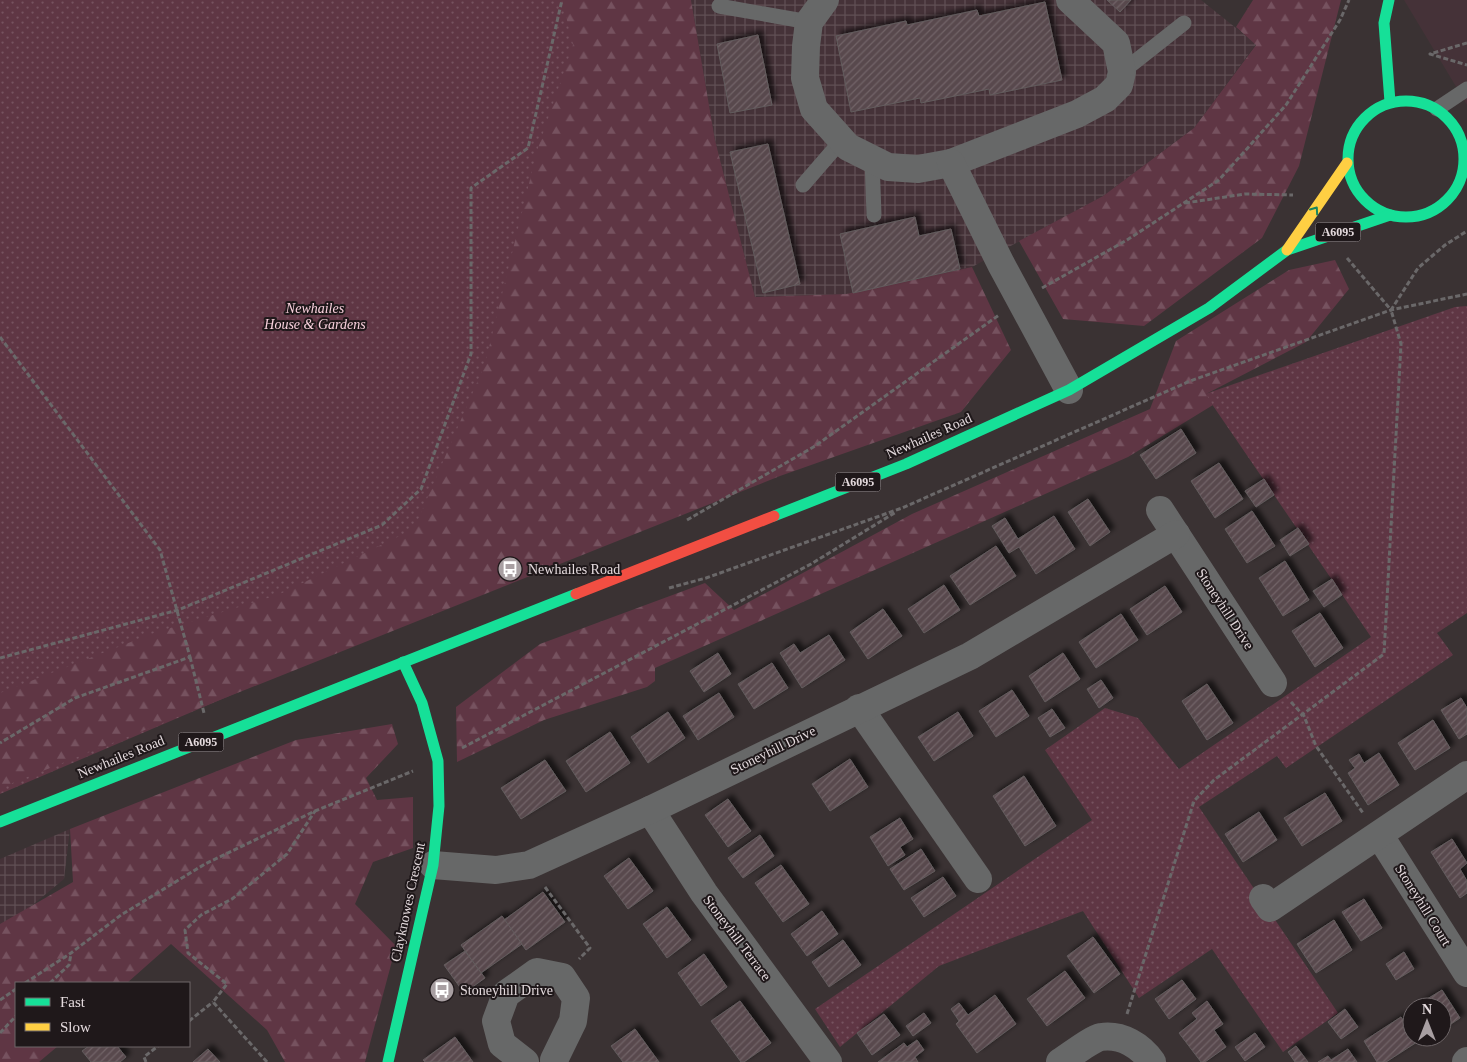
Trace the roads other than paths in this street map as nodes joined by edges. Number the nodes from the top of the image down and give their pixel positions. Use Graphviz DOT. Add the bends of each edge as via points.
graph roads {
  1 [pos="825,0"];
  2 [pos="1070,0"];
  3 [pos="1389,0"];
  4 [pos="719,6"];
  5 [pos="809,22"];
  6 [pos="1184,23"];
  7 [pos="1122,72"];
  8 [pos="1467,89"];
  9 [pos="1390,102"];
  10 [pos="1437,109"];
  11 [pos="842,140"];
  12 [pos="872,160"];
  13 [pos="951,163"];
  14 [pos="1347,163"];
  15 [pos="803,185"];
  16 [pos="1452,196"];
  17 [pos="1467,201"];
  18 [pos="874,214"];
  19 [pos="1390,215"];
  20 [pos="1287,250"];
  21 [pos="1068,390"];
  22 [pos="1160,510"];
  23 [pos="1176,534"];
  24 [pos="403,662"];
  25 [pos="1273,683"];
  26 [pos="859,708"];
  27 [pos="1467,775"];
  28 [pos="650,810"];
  29 [pos="0,822"];
  30 [pos="1380,836"];
  31 [pos="433,865"];
  32 [pos="978,878"];
  33 [pos="1263,898"];
  34 [pos="1467,973"];
  35 [pos="546,1061"];
  36 [pos="388,1062"];
  37 [pos="525,1062"];
  38 [pos="828,1062"];
  39 [pos="1060,1062"];
  40 [pos="1152,1062"];
  1 -- 5 [label="street"];
  2 -- 7 [label="street" via="1116,43"];
  3 -- 9 [label="main road" via="1384,23"];
  4 -- 5 [label="lane"];
  5 -- 11 [label="street" via="805,78 814,109"];
  6 -- 7 [label="lane"];
  7 -- 13 [label="street" via="1119,85 1106,100"];
  8 -- 10 [label="lane"];
  9 -- 10 [label="main road, Newhailes Road / A6095" via="1406,100"];
  9 -- 14 [label="main road, Newhailes Road / A6095" via="1372,111 1358,125 1349,143"];
  10 -- 16 [label="main road, Newhailes Road / A6095" via="1452,122 1461,140 1464,159 1461,178"];
  11 -- 12 [label="street"];
  11 -- 15 [label="lane"];
  12 -- 13 [label="street" via="888,167 918,169"];
  12 -- 18 [label="lane"];
  13 -- 21 [label="street"];
  14 -- 19 [label="main road, Newhailes Road / A6095" via="1351,180 1360,196 1373,208"];
  20 -- 14 [label="main road, Newhailes Road / A6095, one-way"];
  16 -- 17 [label="main road"];
  16 -- 19 [label="main road, Newhailes Road / A6095" via="1424,214 1406,218"];
  19 -- 20 [label="main road, Newhailes Road / A6095"];
  20 -- 21 [label="main road, Newhailes Road / A6095" via="1209,308"];
  21 -- 24 [label="main road, Newhailes Road / A6095" via="906,464"];
  22 -- 23 [label="street, Stoneyhill Drive"];
  23 -- 25 [label="street, Stoneyhill Drive"];
  23 -- 26 [label="street, Stoneyhill Drive" via="970,656"];
  24 -- 29 [label="main road, Newhailes Road / A6095"];
  24 -- 31 [label="main road, Clayknowes Crescent" via="422,703 438,761 439,806"];
  26 -- 28 [label="street, Stoneyhill Drive"];
  26 -- 32 [label="street"];
  27 -- 30 [label="street"];
  28 -- 31 [label="street, Stoneyhill Drive" via="529,865 496,870"];
  28 -- 38 [label="street, Stoneyhill Terrace" via="704,893"];
  30 -- 33 [label="street" via="1270,908"];
  30 -- 34 [label="street, Stoneyhill Court"];
  31 -- 36 [label="main road, Clayknowes Crescent"];
  35 -- 37 [label="street" via="573,1021 576,998 562,978 537,972 506,994 496,1021 502,1044"];
  39 -- 40 [label="street" via="1100,1037 1122,1039 1143,1049"];
}
